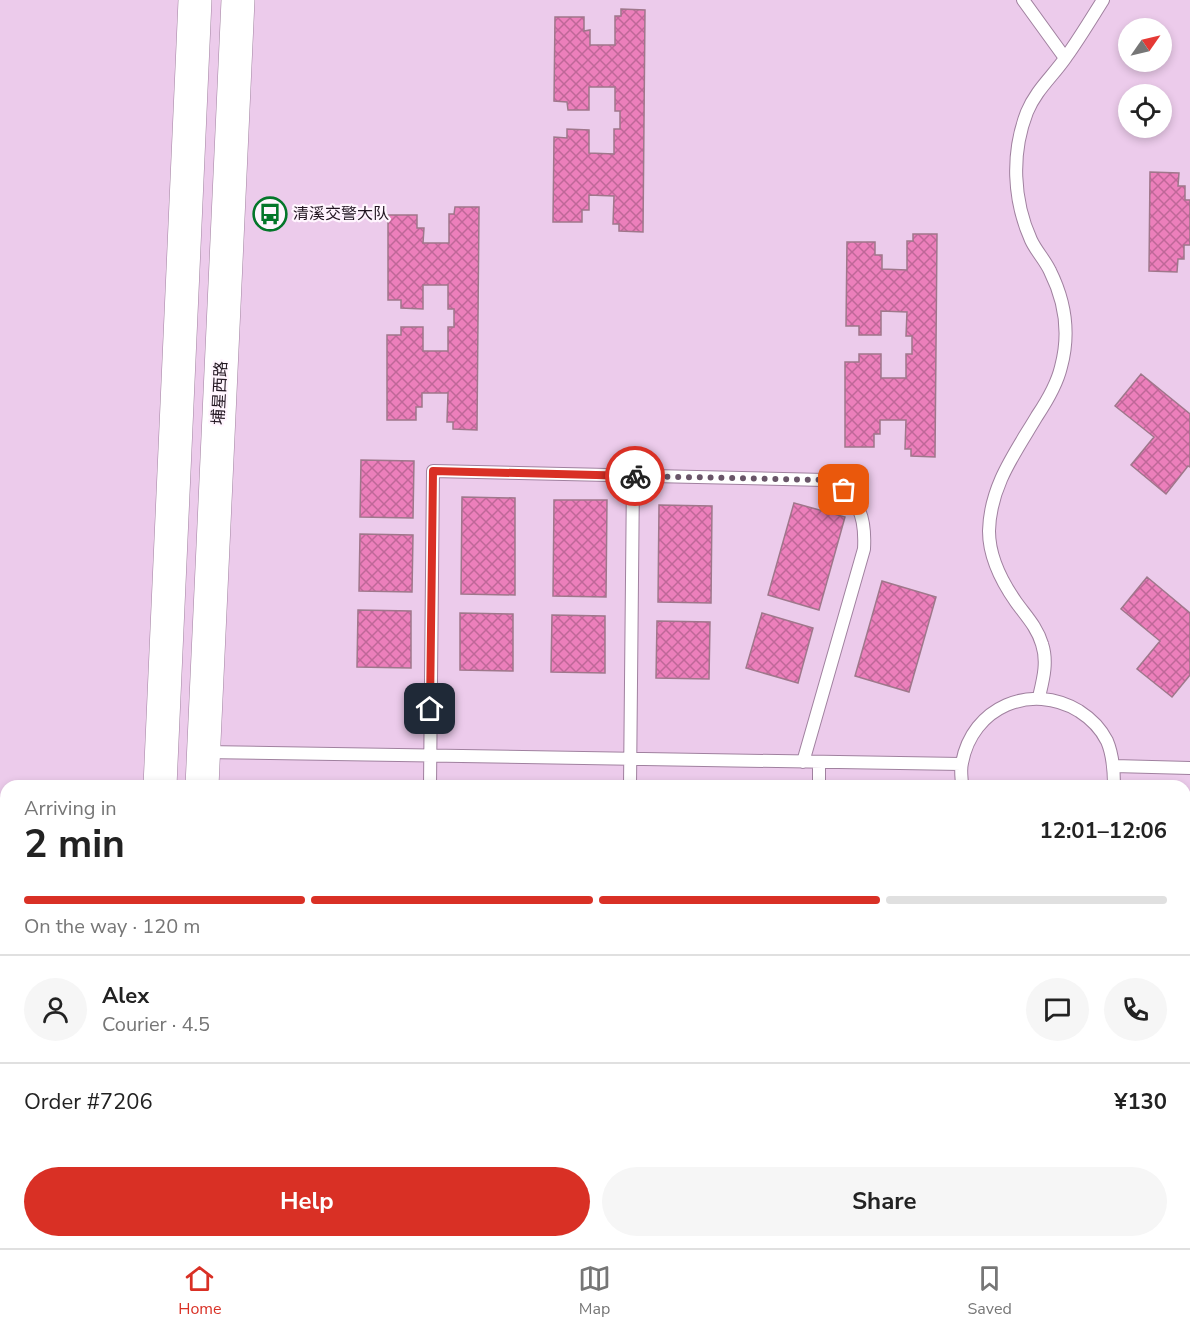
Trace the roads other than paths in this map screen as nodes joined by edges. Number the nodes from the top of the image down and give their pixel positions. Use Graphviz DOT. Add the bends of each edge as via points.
graph roads {
  1 [pos="195,0"];
  2 [pos="238,0"];
  3 [pos="1023,0"];
  4 [pos="1103,0"];
  5 [pos="1065,58"];
  6 [pos="633,476"];
  7 [pos="1039,697"];
  8 [pos="203,752"];
  9 [pos="430,756"];
  10 [pos="803,762"];
  11 [pos="819,762"];
  12 [pos="961,764"];
  13 [pos="1114,766"];
  14 [pos="1190,768"];
  15 [pos="160,780"];
  16 [pos="202,780"];
  17 [pos="430,780"];
  18 [pos="630,780"];
  19 [pos="819,780"];
  20 [pos="962,780"];
  21 [pos="1114,780"];
  1 -- 15 [label="highway"];
  2 -- 8 [label="highway, 埔星西路"];
  3 -- 5 [label="lane"];
  4 -- 5 [label="lane"];
  5 -- 7 [label="lane" via="1043,83 1027,112 1018,144 1016,177 1020,210 1062,301 1066,335 1061,369 994,495 989,533 997,570 1033,622 1043,645 1045,671"];
  6 -- 9 [label="lane" via="433,471"];
  6 -- 10 [label="lane" via="825,480 844,490 858,507 865,528 864,549"];
  6 -- 18 [label="lane"];
  7 -- 12 [label="lane" via="1011,702 987,716 970,738"];
  7 -- 13 [label="lane" via="1066,703 1089,718 1106,740"];
  8 -- 9 [label="lane"];
  8 -- 16 [label="highway, 埔星西路"];
  9 -- 10 [label="lane"];
  9 -- 17 [label="lane"];
  10 -- 11 [label="lane"];
  11 -- 12 [label="lane"];
  11 -- 19 [label="lane"];
  12 -- 20 [label="lane"];
  13 -- 14 [label="lane"];
  13 -- 21 [label="lane"];
}
